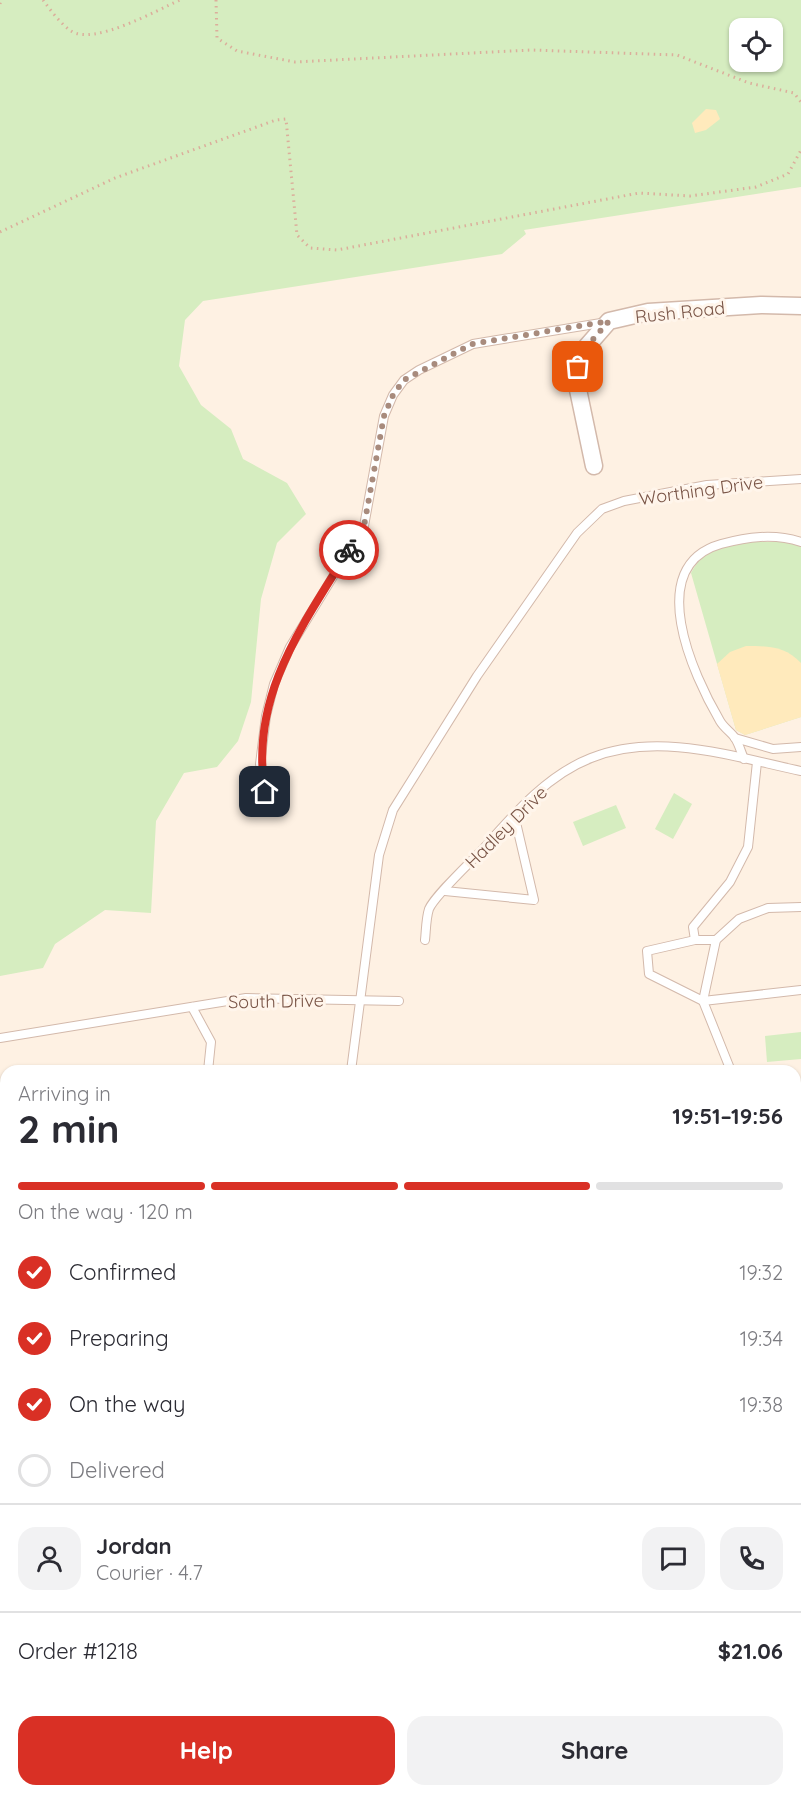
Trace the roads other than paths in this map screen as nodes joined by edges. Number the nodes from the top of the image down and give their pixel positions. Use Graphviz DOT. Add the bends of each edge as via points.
graph roads {
  1 [pos="801,306"];
  2 [pos="609,321"];
  3 [pos="594,466"];
  4 [pos="801,478"];
  5 [pos="801,542"];
  6 [pos="735,738"];
  7 [pos="801,747"];
  8 [pos="744,759"];
  9 [pos="758,762"];
  10 [pos="801,771"];
  11 [pos="265,792"];
  12 [pos="514,814"];
  13 [pos="445,891"];
  14 [pos="801,907"];
  15 [pos="425,940"];
  16 [pos="694,940"];
  17 [pos="716,940"];
  18 [pos="801,990"];
  19 [pos="359,1000"];
  20 [pos="399,1001"];
  21 [pos="703,1001"];
  22 [pos="192,1007"];
  23 [pos="0,1038"];
  24 [pos="209,1065"];
  25 [pos="352,1065"];
  26 [pos="729,1065"];
  1 -- 2 [label="street, Rush Road" via="648,312"];
  2 -- 3 [label="street, Rush Road" via="581,353 576,380"];
  2 -- 11 [label="lane" via="472,344 404,380 393,395 384,416 364,526 290,647 274,684 260,764"];
  4 -- 19 [label="lane, Worthing Drive" via="707,485 624,501 602,509 577,533 477,676 402,793 379,855"];
  5 -- 6 [label="lane" via="786,537 746,537 711,547 693,558 681,577 678,598 684,636 700,683 721,724"];
  6 -- 7 [label="lane" via="773,749"];
  6 -- 8 [label="lane"];
  8 -- 9 [label="lane, Hadley Drive"];
  8 -- 12 [label="lane, Hadley Drive" via="665,746 625,749 591,758 560,776"];
  9 -- 10 [label="lane, Hadley Drive"];
  9 -- 16 [label="lane" via="748,847 730,882 693,927"];
  12 -- 13 [label="lane, Hadley Drive"];
  12 -- 13 [label="lane" via="534,900"];
  13 -- 15 [label="lane, Hadley Drive" via="429,908"];
  14 -- 17 [label="lane" via="768,908 739,919"];
  16 -- 17 [label="lane"];
  16 -- 21 [label="lane" via="647,951 649,974"];
  17 -- 21 [label="lane"];
  18 -- 21 [label="lane"];
  19 -- 20 [label="lane, South Drive"];
  19 -- 22 [label="lane, South Drive" via="246,998"];
  19 -- 25 [label="lane"];
  21 -- 26 [label="lane"];
  22 -- 23 [label="lane, South Drive"];
  22 -- 24 [label="lane" via="211,1042"];
}
